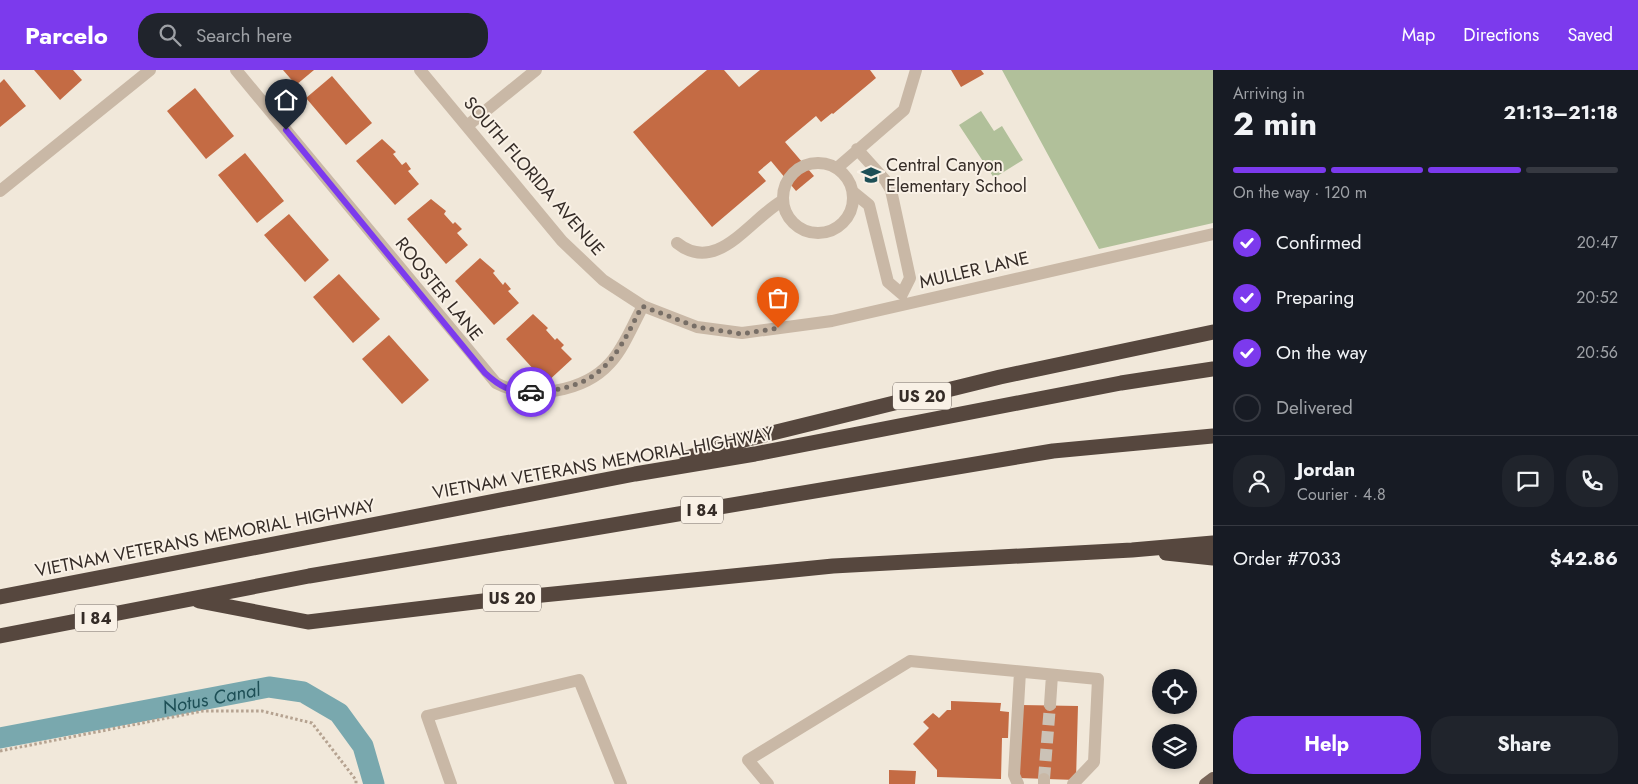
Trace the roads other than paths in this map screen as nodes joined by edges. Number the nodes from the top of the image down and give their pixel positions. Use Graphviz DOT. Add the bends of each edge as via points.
graph roads {
  1 [pos="236,70"];
  2 [pos="420,70"];
  3 [pos="536,70"];
  4 [pos="916,70"];
  5 [pos="146,71"];
  6 [pos="467,126"];
  7 [pos="858,149"];
  8 [pos="837,168"];
  9 [pos="0,191"];
  10 [pos="853,192"];
  11 [pos="782,201"];
  12 [pos="1213,234"];
  13 [pos="677,243"];
  14 [pos="903,299"];
  15 [pos="642,306"];
  16 [pos="1213,332"];
  17 [pos="742,334"];
  18 [pos="1213,370"];
  19 [pos="1213,436"];
  20 [pos="635,474"];
  21 [pos="1213,543"];
  22 [pos="1132,550"];
  23 [pos="1213,558"];
  24 [pos="0,597"];
  25 [pos="192,599"];
  26 [pos="0,636"];
  27 [pos="1020,672"];
  28 [pos="1052,675"];
  29 [pos="1050,705"];
  30 [pos="1213,778"];
  31 [pos="451,784"];
  32 [pos="621,784"];
  33 [pos="768,784"];
  34 [pos="1018,784"];
  35 [pos="1073,784"];
  36 [pos="1205,784"];
  1 -- 15 [label="street, ROOSTER LANE" via="496,384 522,393 569,387 585,381 611,362"];
  2 -- 6 [label="street, SOUTH FLORIDA AVENUE"];
  3 -- 6 [label="street"];
  4 -- 7 [label="street" via="904,110"];
  5 -- 9 [label="street"];
  6 -- 15 [label="street, SOUTH FLORIDA AVENUE" via="562,241 603,280"];
  7 -- 8 [label="street"];
  7 -- 14 [label="street" via="891,190 910,278"];
  8 -- 10 [label="street" via="850,182"];
  8 -- 11 [label="street" via="815,163 794,171 783,190"];
  10 -- 11 [label="street" via="850,214 833,230 822,233 806,231 791,222"];
  10 -- 14 [label="street" via="869,205 888,282"];
  11 -- 13 [label="street" via="716,251 693,253"];
  12 -- 14 [label="street, MULLER LANE"];
  14 -- 17 [label="street, MULLER LANE" via="832,320"];
  15 -- 17 [label="street, SOUTH FLORIDA AVENUE" via="697,327"];
  16 -- 20 [label="highway, US 20" via="1000,377 754,438"];
  18 -- 20 [label="highway, VIETNAM VETERANS MEMORIAL HIGHWAY / I 84" via="1121,383"];
  19 -- 25 [label="highway, I 84" via="1053,451 309,576"];
  20 -- 24 [label="highway, VIETNAM VETERANS MEMORIAL HIGHWAY / I 84"];
  21 -- 22 [label="highway, US 20"];
  22 -- 23 [label="highway"];
  22 -- 25 [label="highway, US 20" via="833,566 308,622"];
  25 -- 26 [label="highway, I 84"];
  27 -- 28 [label="street"];
  27 -- 33 [label="street" via="910,661 748,760"];
  27 -- 34 [label="street" via="1014,775"];
  28 -- 29 [label="street"];
  28 -- 35 [label="street" via="1098,679 1094,762"];
  30 -- 36 [label="main road"];
  31 -- 32 [label="street" via="427,716 579,680"];
}
